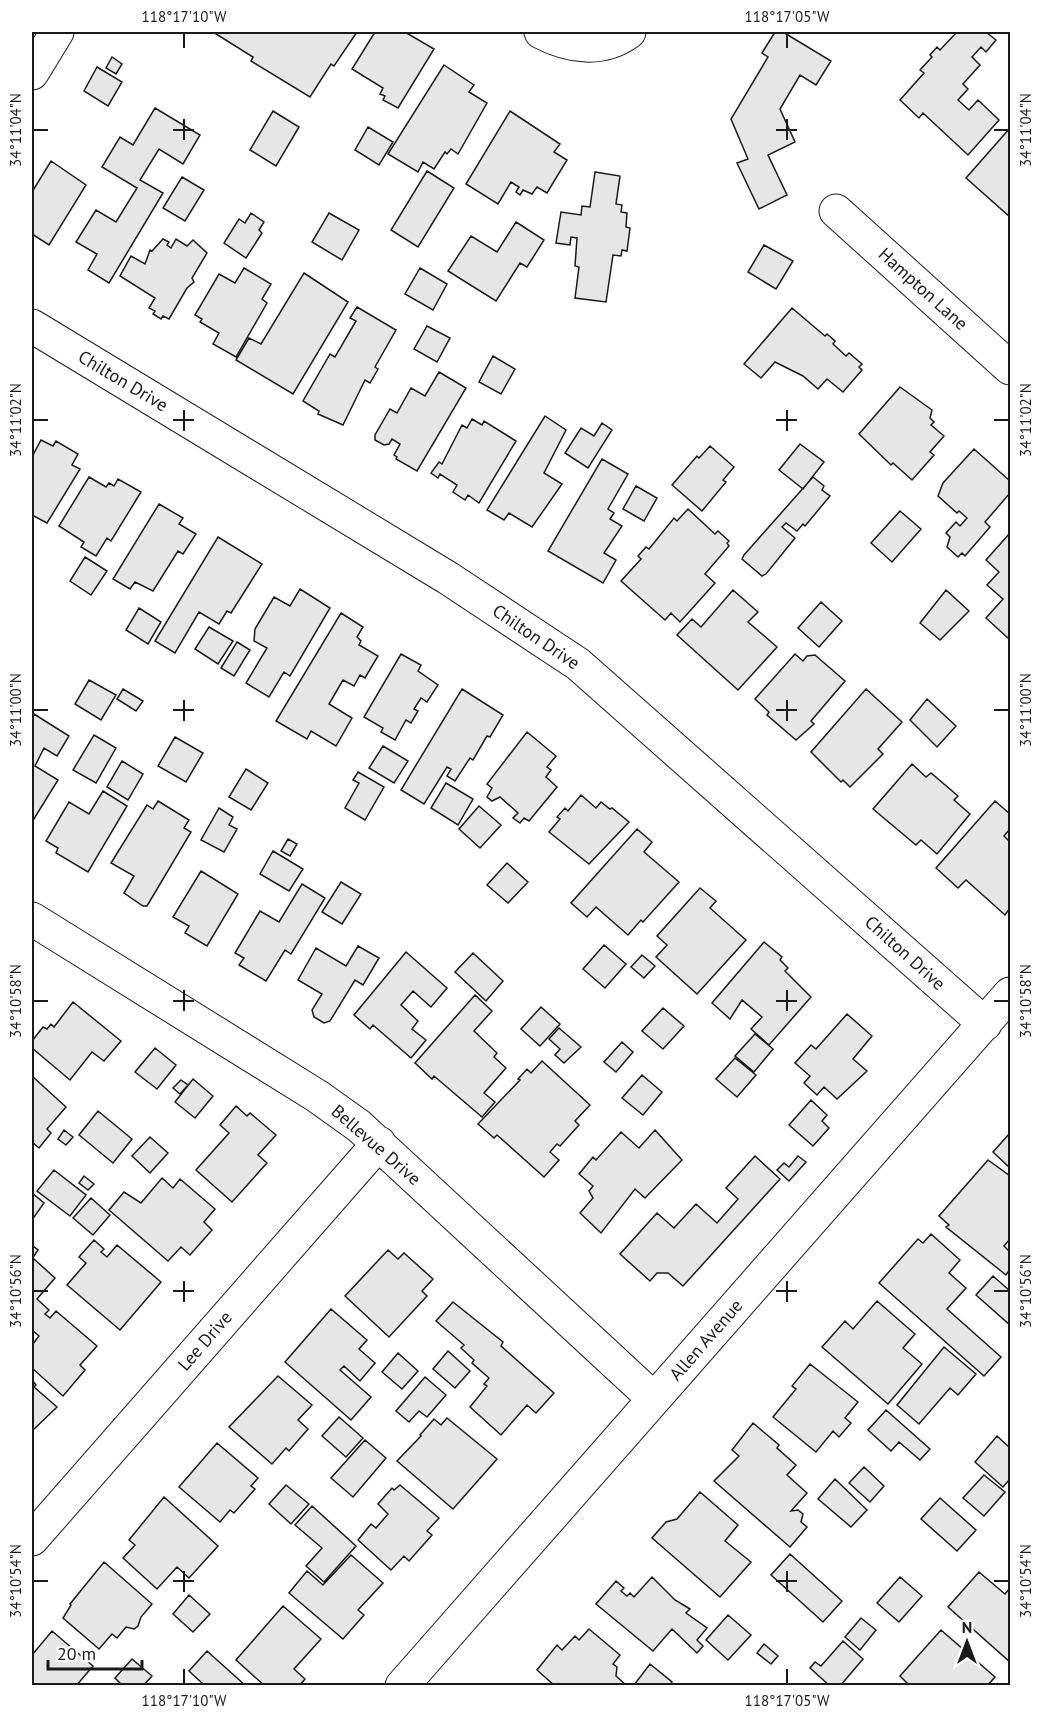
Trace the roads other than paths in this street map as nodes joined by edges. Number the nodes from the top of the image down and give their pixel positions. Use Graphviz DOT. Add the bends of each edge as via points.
graph roads {
  1 [pos="57,32"];
  2 [pos="542,32"];
  3 [pos="629,32"];
  4 [pos="32,73"];
  5 [pos="836,211"];
  6 [pos="32,326"];
  7 [pos="1011,368"];
  8 [pos="33,922"];
  9 [pos="1011,994"];
  10 [pos="985,1024"];
  11 [pos="379,1143"];
  12 [pos="654,1399"];
  13 [pos="32,1539"];
  14 [pos="402,1686"];
  1 -- 4 [label="street"];
  2 -- 3 [label="street" via="558,41 582,46 606,44"];
  5 -- 7 [label="street, Hampton Lane"];
  6 -- 10 [label="street, Chilton Drive" via="448,578 578,664"];
  8 -- 11 [label="street, Bellevue Drive" via="317,1096"];
  9 -- 10 [label="street, Allen Avenue"];
  10 -- 12 [label="street, Allen Avenue"];
  11 -- 12 [label="street, Bellevue Drive"];
  11 -- 13 [label="street, Lee Drive"];
  12 -- 14 [label="street, Allen Avenue"];
}
